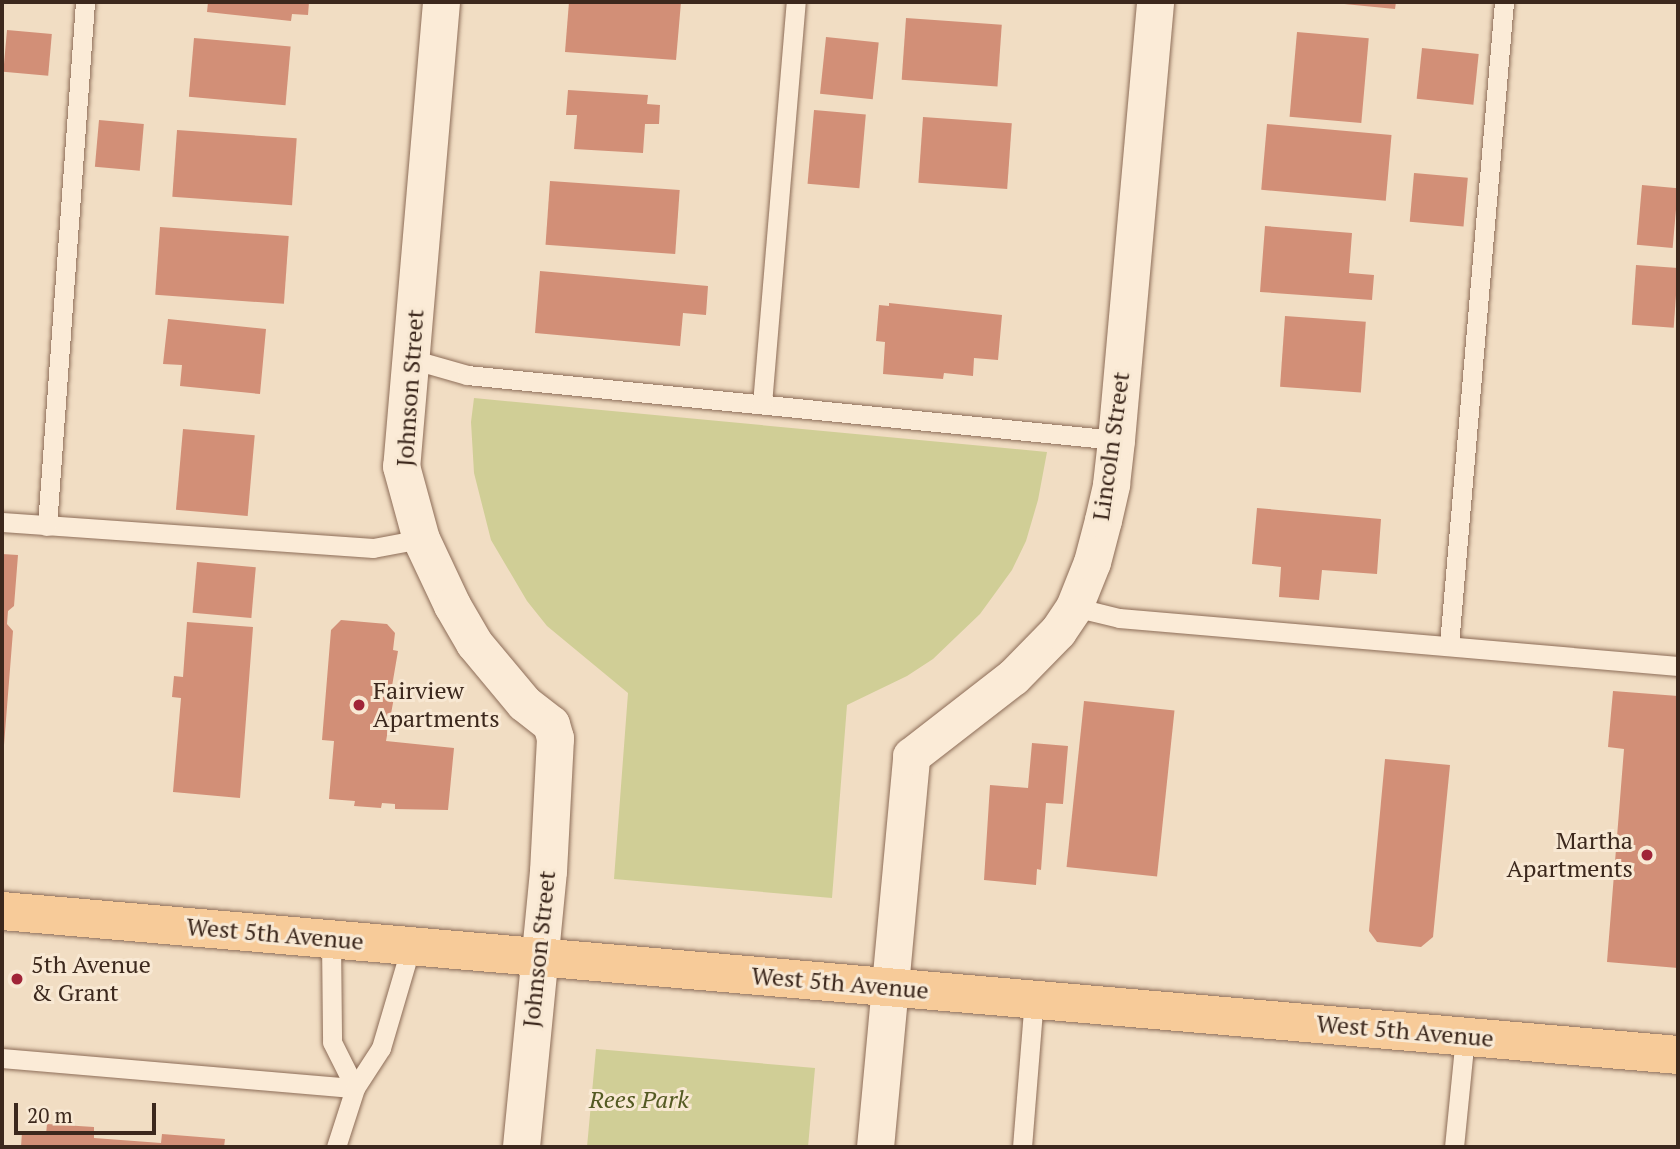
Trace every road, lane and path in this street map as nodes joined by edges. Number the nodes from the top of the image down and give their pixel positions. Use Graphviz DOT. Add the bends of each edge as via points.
graph roads {
  1 [pos="85,2"];
  2 [pos="441,2"];
  3 [pos="796,2"];
  4 [pos="1155,2"];
  5 [pos="1504,2"];
  6 [pos="411,359"];
  7 [pos="761,404"];
  8 [pos="1116,440"];
  9 [pos="2,522"];
  10 [pos="47,526"];
  11 [pos="421,539"];
  12 [pos="1073,607"];
  13 [pos="1450,645"];
  14 [pos="1678,666"];
  15 [pos="2,911"];
  16 [pos="331,939"];
  17 [pos="411,946"];
  18 [pos="540,957"];
  19 [pos="889,987"];
  20 [pos="1034,999"];
  21 [pos="1465,1036"];
  22 [pos="1678,1055"];
  23 [pos="2,1058"];
  24 [pos="355,1088"];
  25 [pos="336,1147"];
  26 [pos="521,1147"];
  27 [pos="875,1147"];
  28 [pos="1021,1147"];
  29 [pos="1454,1147"];
  1 -- 10 [label="lane"];
  2 -- 6 [label="street, Johnson Street"];
  3 -- 7 [label="lane"];
  4 -- 8 [label="street, Lincoln Street"];
  5 -- 13 [label="lane"];
  6 -- 7 [label="lane" via="467,375"];
  6 -- 11 [label="street, Johnson Street" via="401,466"];
  7 -- 8 [label="lane"];
  8 -- 12 [label="street, Lincoln Street" via="1103,520"];
  9 -- 10 [label="lane"];
  10 -- 11 [label="lane" via="373,548"];
  11 -- 18 [label="street, Johnson Street" via="474,643 553,731 556,752"];
  12 -- 13 [label="lane" via="1119,618"];
  12 -- 19 [label="street, Lincoln Street" via="1058,631 1013,677 911,756"];
  13 -- 14 [label="lane"];
  15 -- 16 [label="main road, West 5th Avenue"];
  16 -- 17 [label="main road, West 5th Avenue"];
  16 -- 24 [label="lane" via="332,1042"];
  17 -- 18 [label="main road, West 5th Avenue"];
  17 -- 24 [label="lane" via="381,1048"];
  18 -- 19 [label="main road, West 5th Avenue"];
  18 -- 26 [label="street, Johnson Street"];
  19 -- 20 [label="main road, West 5th Avenue"];
  19 -- 27 [label="street, Lincoln Street"];
  20 -- 21 [label="main road, West 5th Avenue"];
  20 -- 28 [label="lane"];
  21 -- 22 [label="main road, West 5th Avenue"];
  21 -- 29 [label="lane"];
  23 -- 24 [label="lane"];
  24 -- 25 [label="lane"];
}
